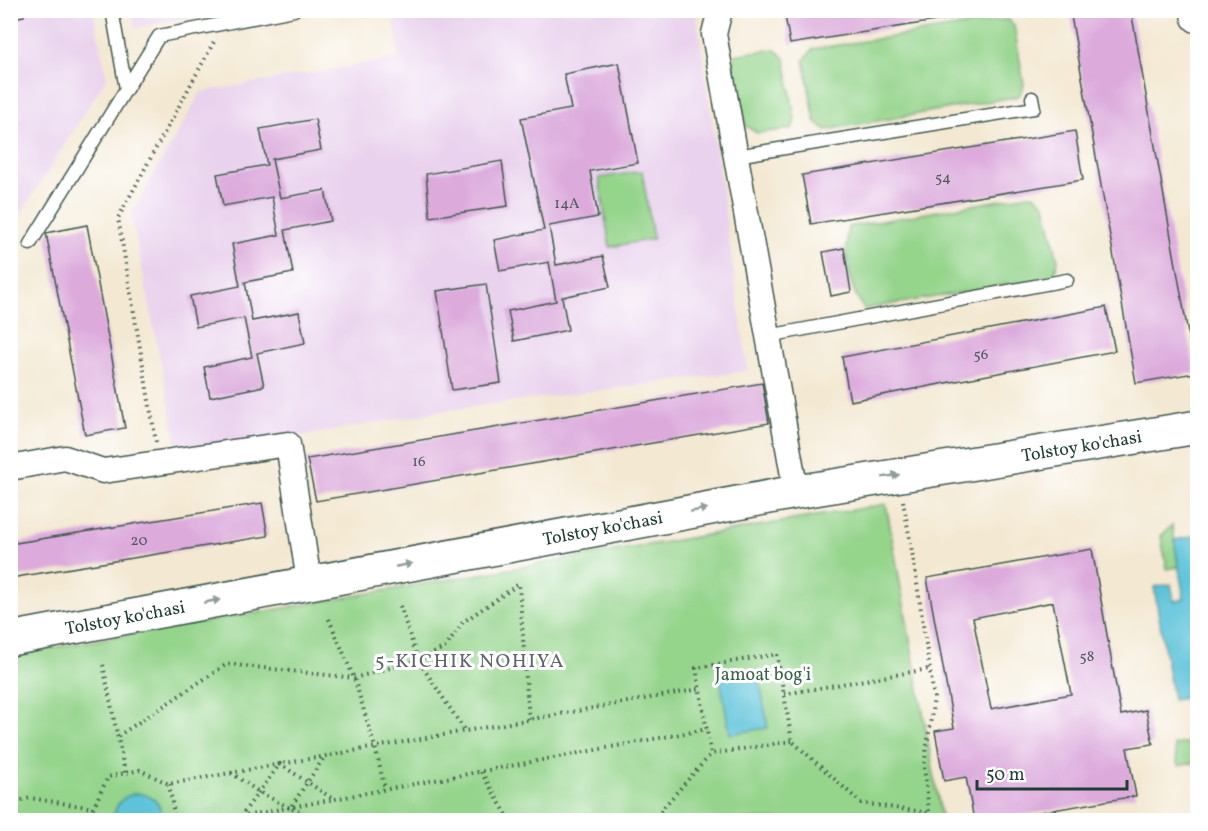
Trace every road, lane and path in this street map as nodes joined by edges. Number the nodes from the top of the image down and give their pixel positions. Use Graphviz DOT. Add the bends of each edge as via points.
graph roads {
  1 [pos="112,10"];
  2 [pos="294,10"];
  3 [pos="720,10"];
  4 [pos="1197,10"];
  5 [pos="1197,16"];
  6 [pos="224,24"];
  7 [pos="126,89"];
  8 [pos="1032,99"];
  9 [pos="736,156"];
  10 [pos="30,243"];
  11 [pos="1067,280"];
  12 [pos="768,336"];
  13 [pos="1197,427"];
  14 [pos="160,464"];
  15 [pos="10,468"];
  16 [pos="898,475"];
  17 [pos="796,492"];
  18 [pos="309,582"];
  19 [pos="400,606"];
  20 [pos="329,619"];
  21 [pos="10,639"];
  22 [pos="418,660"];
  23 [pos="103,665"];
  24 [pos="929,669"];
  25 [pos="354,678"];
  26 [pos="700,689"];
  27 [pos="784,694"];
  28 [pos="529,720"];
  29 [pos="707,729"];
  30 [pos="465,731"];
  31 [pos="118,736"];
  32 [pos="792,741"];
  33 [pos="375,747"];
  34 [pos="711,754"];
  35 [pos="326,756"];
  36 [pos="280,764"];
  37 [pos="481,772"];
  38 [pos="125,773"];
  39 [pos="231,773"];
  40 [pos="308,783"];
  41 [pos="169,784"];
  42 [pos="385,789"];
  43 [pos="259,792"];
  44 [pos="334,800"];
  45 [pos="10,803"];
  46 [pos="93,808"];
  47 [pos="290,808"];
  48 [pos="929,813"];
  49 [pos="240,817"];
  50 [pos="95,820"];
  51 [pos="175,820"];
  52 [pos="223,820"];
  53 [pos="322,820"];
  54 [pos="510,820"];
  55 [pos="652,820"];
  56 [pos="930,820"];
  1 -- 7 [label="lane"];
  2 -- 6 [label="lane"];
  3 -- 9 [label="street" via="714,34"];
  4 -- 5 [label="street"];
  6 -- 7 [label="lane" via="159,36"];
  6 -- 14 [label="path" via="118,218"];
  7 -- 10 [label="lane"];
  8 -- 9 [label="lane" via="1034,108"];
  9 -- 12 [label="street"];
  11 -- 12 [label="lane"];
  12 -- 17 [label="street"];
  13 -- 16 [label="street, Tolstoy ko'chasi"];
  14 -- 15 [label="street" via="103,471 65,458"];
  14 -- 18 [label="street" via="288,444"];
  17 -- 16 [label="street, Tolstoy ko'chasi, one-way"];
  16 -- 24 [label="path"];
  18 -- 17 [label="street, Tolstoy ko'chasi, one-way"];
  21 -- 18 [label="street, Tolstoy ko'chasi, one-way"];
  19 -- 22 [label="path"];
  20 -- 25 [label="path"];
  22 -- 25 [label="path"];
  22 -- 28 [label="path" via="446,647 463,621 519,584"];
  22 -- 30 [label="path"];
  23 -- 31 [label="path"];
  24 -- 27 [label="path"];
  24 -- 48 [label="path" via="934,698 924,766"];
  25 -- 31 [label="path" via="227,664"];
  25 -- 33 [label="path"];
  26 -- 27 [label="path" via="696,668 777,654"];
  26 -- 28 [label="path"];
  26 -- 29 [label="path"];
  27 -- 32 [label="path"];
  28 -- 30 [label="path"];
  29 -- 34 [label="path"];
  29 -- 37 [label="path"];
  30 -- 33 [label="path"];
  31 -- 38 [label="path"];
  32 -- 34 [label="path"];
  32 -- 48 [label="path" via="861,803"];
  33 -- 35 [label="path"];
  33 -- 42 [label="path"];
  34 -- 55 [label="path"];
  35 -- 36 [label="path"];
  35 -- 40 [label="path"];
  36 -- 39 [label="path"];
  36 -- 40 [label="path"];
  36 -- 43 [label="path"];
  37 -- 42 [label="path"];
  37 -- 54 [label="path"];
  38 -- 41 [label="path" via="140,770"];
  38 -- 46 [label="path" via="108,777"];
  39 -- 41 [label="path"];
  39 -- 43 [label="path"];
  40 -- 44 [label="path"];
  40 -- 47 [label="path"];
  41 -- 51 [label="path"];
  42 -- 44 [label="path"];
  43 -- 47 [label="path"];
  43 -- 49 [label="path"];
  44 -- 47 [label="path"];
  45 -- 46 [label="path" via="30,798"];
  46 -- 50 [label="path"];
  47 -- 49 [label="path"];
  47 -- 53 [label="path"];
  48 -- 56 [label="path"];
  49 -- 52 [label="path"];
}
